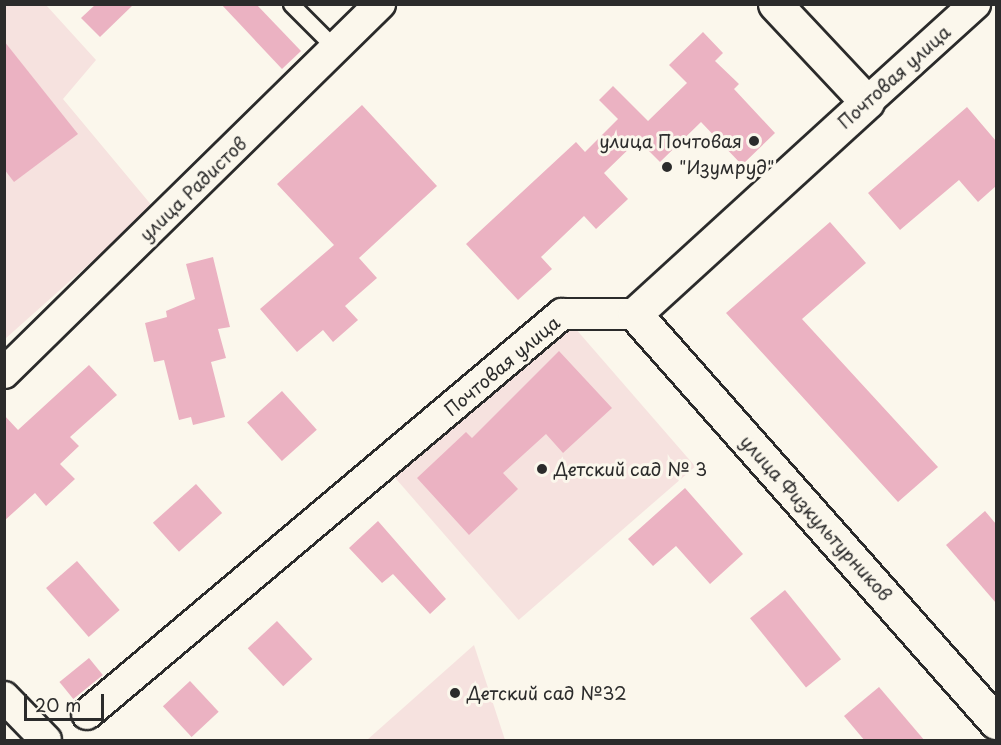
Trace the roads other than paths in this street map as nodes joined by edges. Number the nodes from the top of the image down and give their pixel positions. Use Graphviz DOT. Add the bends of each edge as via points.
graph roads {
  1 [pos="291,4"];
  2 [pos="381,4"];
  3 [pos="775,4"];
  4 [pos="975,4"];
  5 [pos="336,49"];
  6 [pos="867,102"];
  7 [pos="635,314"];
  8 [pos="4,373"];
  9 [pos="4,697"];
  10 [pos="87,714"];
  11 [pos="996,722"];
  12 [pos="46,741"];
  1 -- 5 [label="lane"];
  2 -- 5 [label="street, улица Радистов"];
  3 -- 6 [label="street"];
  4 -- 6 [label="street, Почтовая улица"];
  5 -- 8 [label="street, улица Радистов"];
  6 -- 7 [label="street, Почтовая улица"];
  7 -- 10 [label="street, Почтовая улица" via="562,314"];
  7 -- 11 [label="street, улица Физкультурников"];
  9 -- 12 [label="street"];
}
